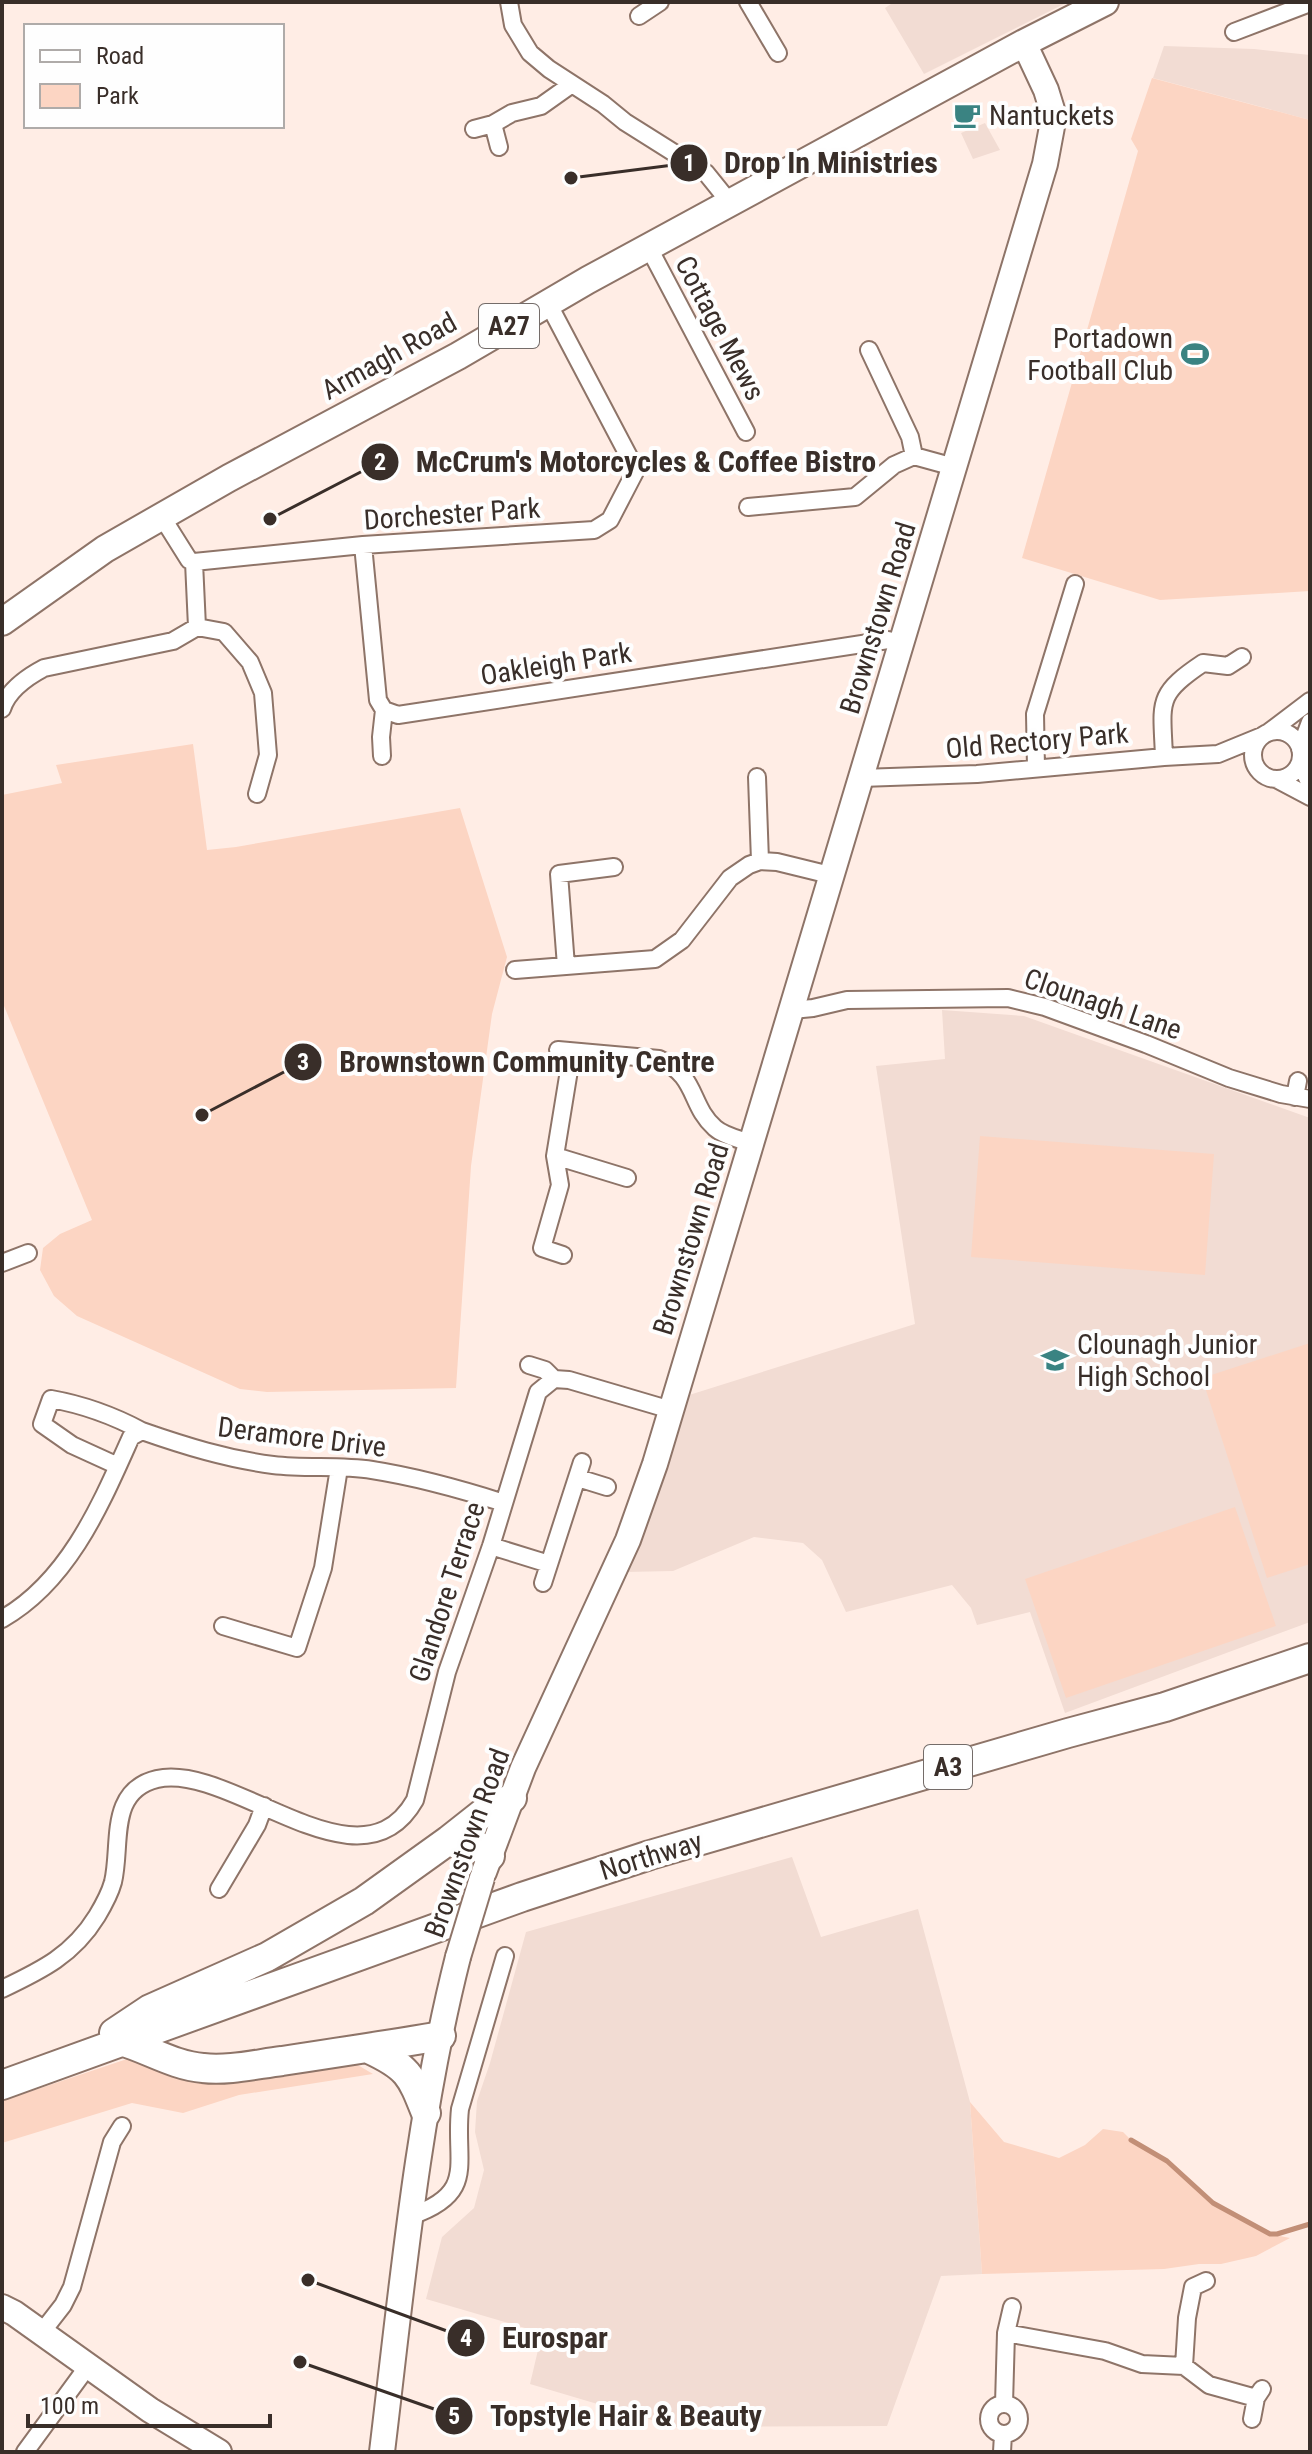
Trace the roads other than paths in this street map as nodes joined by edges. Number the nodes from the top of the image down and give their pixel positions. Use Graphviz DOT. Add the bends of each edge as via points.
graph roads {
  1 [pos="509,2"];
  2 [pos="660,2"];
  3 [pos="748,2"];
  4 [pos="1105,2"];
  5 [pos="1310,3"];
  6 [pos="639,16"];
  7 [pos="1234,32"];
  8 [pos="1024,43"];
  9 [pos="778,53"];
  10 [pos="572,84"];
  11 [pos="493,124"];
  12 [pos="474,129"];
  13 [pos="499,147"];
  14 [pos="731,204"];
  15 [pos="649,248"];
  16 [pos="548,303"];
  17 [pos="869,350"];
  18 [pos="746,432"];
  19 [pos="914,456"];
  20 [pos="954,467"];
  21 [pos="748,507"];
  22 [pos="162,517"];
  23 [pos="363,545"];
  24 [pos="194,562"];
  25 [pos="1075,584"];
  26 [pos="2,622"];
  27 [pos="197,627"];
  28 [pos="901,643"];
  29 [pos="1242,657"];
  30 [pos="1310,701"];
  31 [pos="2,709"];
  32 [pos="384,710"];
  33 [pos="1310,722"];
  34 [pos="1265,734"];
  35 [pos="1218,754"];
  36 [pos="382,756"];
  37 [pos="1300,756"];
  38 [pos="1164,757"];
  39 [pos="1036,768"];
  40 [pos="1257,770"];
  41 [pos="757,777"];
  42 [pos="861,778"];
  43 [pos="1276,779"];
  44 [pos="1310,784"];
  45 [pos="257,794"];
  46 [pos="1310,797"];
  47 [pos="760,861"];
  48 [pos="614,867"];
  49 [pos="830,875"];
  50 [pos="566,966"];
  51 [pos="515,970"];
  52 [pos="792,1010"];
  53 [pos="1301,1092"];
  54 [pos="750,1143"];
  55 [pos="555,1156"];
  56 [pos="627,1178"];
  57 [pos="28,1253"];
  58 [pos="563,1255"];
  59 [pos="2,1263"];
  60 [pos="529,1365"];
  61 [pos="554,1379"];
  62 [pos="671,1410"];
  63 [pos="142,1431"];
  64 [pos="118,1466"];
  65 [pos="339,1468"];
  66 [pos="607,1487"];
  67 [pos="504,1503"];
  68 [pos="491,1546"];
  69 [pos="549,1564"];
  70 [pos="543,1583"];
  71 [pos="2,1619"];
  72 [pos="223,1626"];
  73 [pos="1310,1658"];
  74 [pos="512,1798"];
  75 [pos="264,1806"];
  76 [pos="449,1840"];
  77 [pos="486,1867"];
  78 [pos="219,1889"];
  79 [pos="505,1956"];
  80 [pos="2,1989"];
  81 [pos="441,2036"];
  82 [pos="121,2041"];
  83 [pos="369,2049"];
  84 [pos="80,2056"];
  85 [pos="2,2085"];
  86 [pos="426,2113"];
  87 [pos="122,2126"];
  88 [pos="411,2216"];
  89 [pos="1206,2281"];
  90 [pos="2,2307"];
  91 [pos="1012,2307"];
  92 [pos="42,2332"];
  93 [pos="1006,2333"];
  94 [pos="88,2366"];
  95 [pos="1184,2366"];
  96 [pos="1252,2419"];
  97 [pos="26,2452"];
  98 [pos="219,2452"];
  99 [pos="382,2452"];
  100 [pos="1002,2452"];
  1 -- 10 [label="street" via="513,25 530,53"];
  2 -- 6 [label="street"];
  3 -- 9 [label="street"];
  4 -- 8 [label="main road, A27"];
  5 -- 7 [label="street"];
  8 -- 14 [label="main road, Armagh Road / A27"];
  8 -- 20 [label="main road, Brownstown Road" via="1054,120"];
  10 -- 11 [label="street" via="541,106"];
  10 -- 14 [label="street" via="706,173"];
  11 -- 12 [label="street"];
  11 -- 13 [label="street"];
  14 -- 15 [label="main road, Armagh Road / A27"];
  15 -- 16 [label="main road, Armagh Road / A27"];
  15 -- 18 [label="street, Cottage Mews"];
  16 -- 22 [label="main road, Armagh Road / A27"];
  16 -- 23 [label="street, Dorchester Park" via="636,470 610,520 594,530"];
  17 -- 19 [label="street"];
  19 -- 20 [label="street"];
  19 -- 21 [label="street" via="894,465 855,497"];
  20 -- 28 [label="main road, Brownstown Road"];
  22 -- 24 [label="street"];
  22 -- 26 [label="main road, Armagh Road / A27" via="105,549"];
  23 -- 24 [label="street, Dorchester Park"];
  23 -- 32 [label="street" via="378,700"];
  24 -- 27 [label="street"];
  25 -- 39 [label="street" via="1035,714"];
  27 -- 31 [label="street" via="173,641 44,668 26,678"];
  27 -- 45 [label="street" via="224,632 250,662 263,693 268,755"];
  28 -- 32 [label="street, Oakleigh Park" via="888,640 398,715"];
  28 -- 42 [label="main road, Brownstown Road"];
  29 -- 38 [label="street" via="1228,666 1203,663 1166,693"];
  30 -- 34 [label="street, Old Rectory Park"];
  32 -- 36 [label="street"];
  33 -- 37 [label="street"];
  34 -- 35 [label="street, Old Rectory Park"];
  34 -- 37 [label="street" via="1292,736"];
  34 -- 40 [label="street" via="1253,756"];
  35 -- 38 [label="street, Old Rectory Park"];
  35 -- 40 [label="street, Old Rectory Park"];
  37 -- 43 [label="street" via="1291,775"];
  37 -- 44 [label="street"];
  38 -- 39 [label="street, Old Rectory Park"];
  39 -- 42 [label="street, Old Rectory Park"];
  40 -- 43 [label="street"];
  41 -- 47 [label="street"];
  42 -- 49 [label="main road, Brownstown Road"];
  43 -- 46 [label="street"];
  47 -- 49 [label="street"];
  47 -- 50 [label="street" via="730,878 682,940 655,959"];
  48 -- 50 [label="street" via="559,874"];
  49 -- 52 [label="main road, Brownstown Road"];
  50 -- 51 [label="street"];
  52 -- 53 [label="street, Clounagh Lane" via="847,1000 1008,998 1045,1007 1229,1078"];
  52 -- 54 [label="main road, Brownstown Road"];
  54 -- 55 [label="street" via="717,1130 683,1074 670,1064 565,1051"];
  54 -- 62 [label="main road, Brownstown Road"];
  55 -- 56 [label="street"];
  55 -- 58 [label="street" via="560,1185 542,1248"];
  57 -- 59 [label="street"];
  60 -- 61 [label="street"];
  61 -- 62 [label="street"];
  61 -- 67 [label="street, Glandore Terrace" via="538,1392"];
  62 -- 74 [label="main road, Brownstown Road" via="628,1540"];
  63 -- 64 [label="street" via="131,1437"];
  63 -- 64 [label="street, Deramore Drive" via="111,1414 51,1399 42,1424"];
  63 -- 65 [label="street, Deramore Drive" via="243,1460"];
  64 -- 71 [label="street" via="94,1519 54,1575"];
  65 -- 67 [label="street, Deramore Drive" via="442,1484"];
  65 -- 72 [label="street" via="323,1568 297,1648"];
  66 -- 69 [label="street" via="580,1470"];
  67 -- 68 [label="street, Glandore Terrace"];
  68 -- 69 [label="street"];
  68 -- 75 [label="street, Glandore Terrace" via="447,1672 410,1810 375,1834 346,1835 301,1824"];
  69 -- 70 [label="street"];
  73 -- 82 [label="highway, Northway / A3" via="1165,1707 650,1855"];
  74 -- 76 [label="highway"];
  74 -- 77 [label="main road, Brownstown Road"];
  75 -- 78 [label="street"];
  75 -- 80 [label="street" via="191,1779 171,1777 139,1786 120,1815 112,1883 98,1915 48,1967"];
  76 -- 77 [label="highway" via="480,1846"];
  76 -- 84 [label="highway" via="364,1901 267,1957 150,2009"];
  77 -- 81 [label="main road, Brownstown Road, bridge"];
  79 -- 88 [label="street" via="460,2109 460,2174 454,2189"];
  81 -- 83 [label="highway"];
  81 -- 86 [label="main road, Brownstown Road"];
  82 -- 83 [label="highway" via="205,2069"];
  82 -- 84 [label="highway, Northway / A3"];
  83 -- 86 [label="highway" via="396,2061 413,2079"];
  84 -- 85 [label="highway, Northway / A3"];
  86 -- 88 [label="main road, Brownstown Road"];
  87 -- 92 [label="street" via="112,2142 72,2287"];
  88 -- 99 [label="main road, Brownstown Road"];
  89 -- 95 [label="street" via="1193,2287"];
  90 -- 92 [label="main road"];
  91 -- 93 [label="street"];
  92 -- 94 [label="main road"];
  93 -- 95 [label="street" via="1105,2351 1142,2364"];
  93 -- 100 [label="street" via="1004,2404 989,2416 993,2430 1003,2434"];
  94 -- 97 [label="street"];
  94 -- 98 [label="main road"];
  95 -- 96 [label="street" via="1209,2385 1259,2394"];
}
